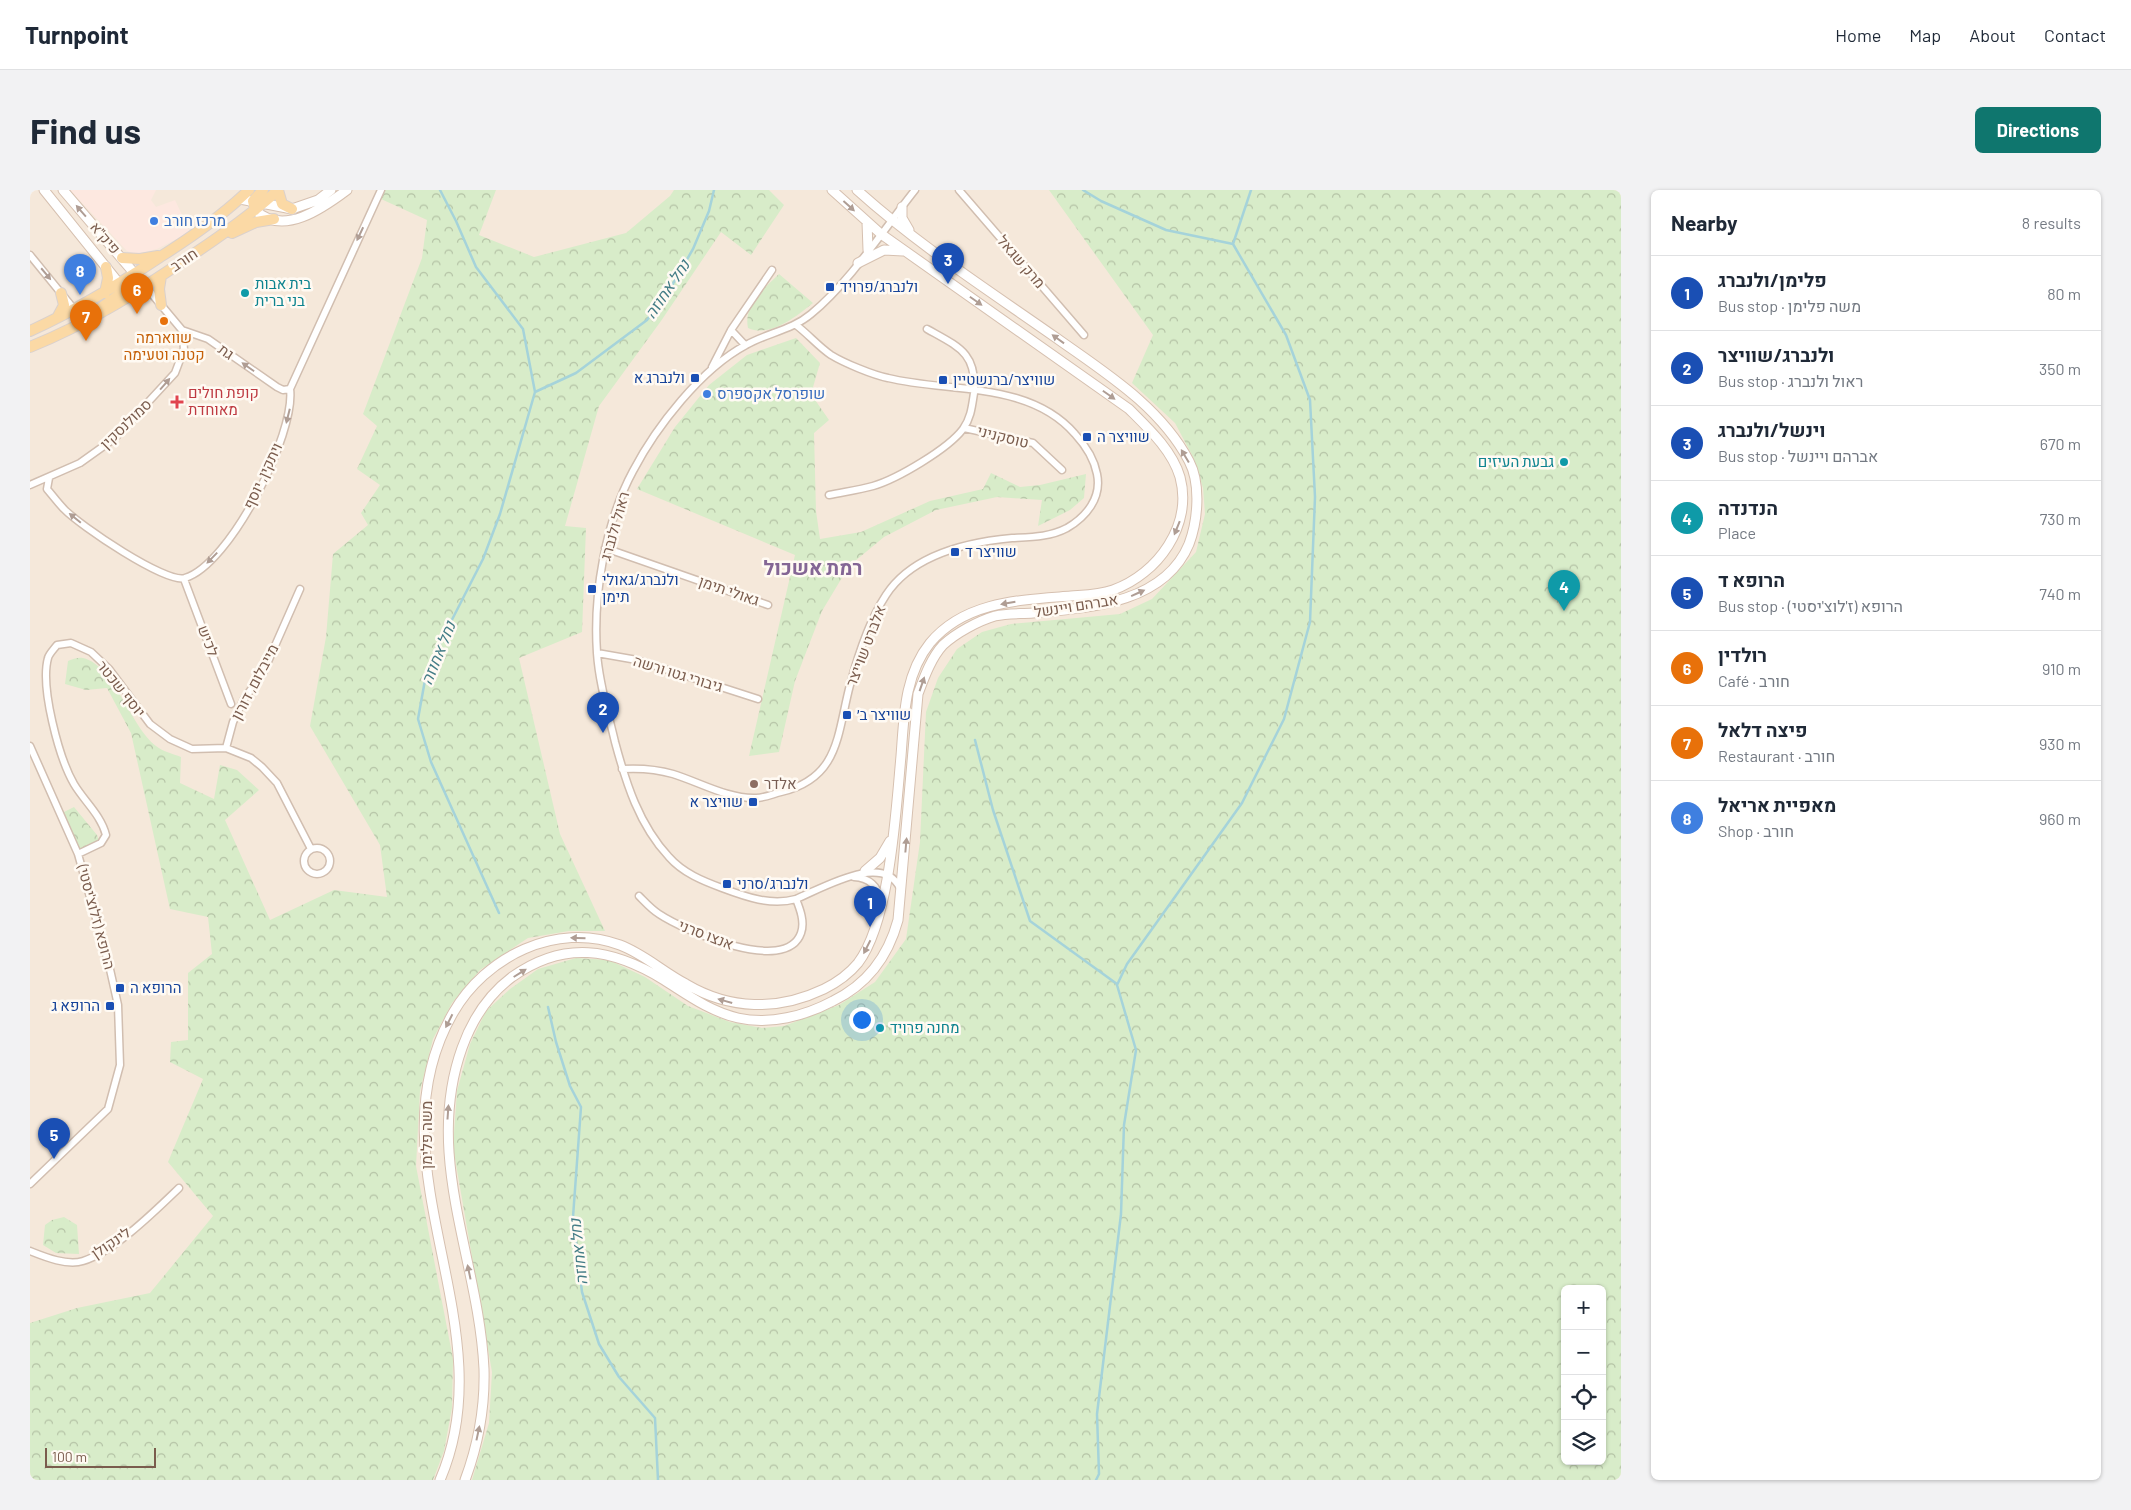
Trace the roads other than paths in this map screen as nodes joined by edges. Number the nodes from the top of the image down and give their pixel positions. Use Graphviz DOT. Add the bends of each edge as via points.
graph roads {
  1 [pos="44,190"];
  2 [pos="63,190"];
  3 [pos="249,190"];
  4 [pos="263,190"];
  5 [pos="278,190"];
  6 [pos="331,190"];
  7 [pos="347,190"];
  8 [pos="382,190"];
  9 [pos="832,190"];
  10 [pos="857,190"];
  11 [pos="915,190"];
  12 [pos="959,190"];
  13 [pos="240,199"];
  14 [pos="257,205"];
  15 [pos="902,207"];
  16 [pos="292,209"];
  17 [pos="274,219"];
  18 [pos="891,220"];
  19 [pos="867,222"];
  20 [pos="881,234"];
  21 [pos="912,234"];
  22 [pos="208,244"];
  23 [pos="868,250"];
  24 [pos="169,252"];
  25 [pos="908,253"];
  26 [pos="30,255"];
  27 [pos="122,258"];
  28 [pos="858,263"];
  29 [pos="106,268"];
  30 [pos="772,270"];
  31 [pos="135,274"];
  32 [pos="161,276"];
  33 [pos="123,287"];
  34 [pos="146,287"];
  35 [pos="62,292"];
  36 [pos="105,293"];
  37 [pos="161,305"];
  38 [pos="75,309"];
  39 [pos="57,318"];
  40 [pos="88,321"];
  41 [pos="796,325"];
  42 [pos="927,329"];
  43 [pos="182,330"];
  44 [pos="731,330"];
  45 [pos="30,331"];
  46 [pos="1084,334"];
  47 [pos="745,345"];
  48 [pos="30,347"];
  49 [pos="712,368"];
  50 [pos="290,389"];
  51 [pos="974,390"];
  52 [pos="964,428"];
  53 [pos="1062,470"];
  54 [pos="48,478"];
  55 [pos="30,485"];
  56 [pos="829,495"];
  57 [pos="606,548"];
  58 [pos="184,579"];
  59 [pos="300,589"];
  60 [pos="768,605"];
  61 [pos="597,653"];
  62 [pos="758,699"];
  63 [pos="231,704"];
  64 [pos="30,746"];
  65 [pos="226,748"];
  66 [pos="622,769"];
  67 [pos="892,836"];
  68 [pos="311,849"];
  69 [pos="78,854"];
  70 [pos="866,871"];
  71 [pos="887,874"];
  72 [pos="852,877"];
  73 [pos="901,894"];
  74 [pos="639,896"];
  75 [pos="796,899"];
  76 [pos="882,901"];
  77 [pos="30,1184"];
  78 [pos="179,1188"];
  79 [pos="30,1251"];
  80 [pos="440,1480"];
  81 [pos="465,1480"];
  1 -- 29 [label="main road, פיק\"א"];
  27 -- 2 [label="main road, פיק\"א, one-way"];
  3 -- 13 [label="main road, חורב"];
  4 -- 14 [label="main road"];
  5 -- 14 [label="main road, חורב"];
  5 -- 16 [label="main road" via="282,204"];
  6 -- 16 [label="main road" via="318,200"];
  7 -- 17 [label="main road" via="302,218"];
  8 -- 50 [label="street, ויתקין, יוסף, one-way"];
  9 -- 19 [label="main road, אברהם ויינשל, one-way"];
  10 -- 18 [label="main road, אברהם ויינשל"];
  11 -- 15 [label="street, ראול ולנברג"];
  12 -- 46 [label="street, מרק שגאל"];
  13 -- 14 [label="main road"];
  13 -- 24 [label="main road, חורב"];
  14 -- 16 [label="main road"];
  14 -- 17 [label="main road" via="262,216"];
  14 -- 22 [label="main road, חורב"];
  15 -- 18 [label="street, ראול ולנברג"];
  15 -- 21 [label="main road" via="902,218"];
  17 -- 22 [label="main road" via="254,222"];
  18 -- 20 [label="street, ראול ולנברג"];
  18 -- 21 [label="main road, אברהם ויינשל"];
  19 -- 20 [label="main road, אברהם ויינשל"];
  19 -- 23 [label="main road"];
  20 -- 23 [label="street, ראול ולנברג"];
  20 -- 25 [label="main road, אברהם ויינשל"];
  73 -- 21 [label="main road, אברהם ויינשל, one-way" via="918,694 926,673 943,646 967,628 995,616 1095,606 1144,591 1166,575 1180,558 1196,519 1196,487 1190,463 1151,410"];
  22 -- 32 [label="main road, חורב"];
  23 -- 28 [label="street, ראול ולנברג"];
  24 -- 27 [label="main road" via="145,259"];
  24 -- 31 [label="main road, חורב"];
  25 -- 28 [label="main road" via="884,250"];
  25 -- 67 [label="main road, אברהם ויינשל, one-way" via="1129,409 1158,438 1170,456 1179,475 1182,500 1179,526 1164,554 1140,576 1100,594 1026,600 980,609 960,617 926,647 906,697"];
  26 -- 35 [label="street, one-way"];
  27 -- 31 [label="main road, פיק\"א"];
  28 -- 41 [label="street, ראול ולנברג" via="822,305"];
  29 -- 33 [label="main road, פיק\"א"];
  29 -- 36 [label="main road"];
  30 -- 44 [label="street, ראול ולנברג"];
  31 -- 33 [label="main road, חורב"];
  31 -- 34 [label="main road, פיק\"א"];
  32 -- 34 [label="main road, חורב"];
  32 -- 37 [label="main road"];
  33 -- 34 [label="main road"];
  33 -- 36 [label="main road, חורב"];
  33 -- 40 [label="main road"];
  34 -- 37 [label="street"];
  34 -- 40 [label="main road, חורב"];
  35 -- 38 [label="street"];
  35 -- 39 [label="main road" via="64,305"];
  36 -- 38 [label="main road, חורב"];
  37 -- 43 [label="street"];
  38 -- 39 [label="main road, חורב"];
  38 -- 40 [label="street"];
  39 -- 45 [label="main road, חורב"];
  40 -- 48 [label="main road, חורב"];
  41 -- 47 [label="street, ראול ולנברג"];
  41 -- 51 [label="street, אלברט שוייצר" via="832,356 887,378"];
  42 -- 51 [label="street" via="958,347 971,361"];
  50 -- 43 [label="street, גת, one-way" via="277,387 208,339"];
  54 -- 43 [label="street, סמולנסקין, one-way" via="94,455 154,397 175,373 181,360 184,348"];
  44 -- 47 [label="street"];
  44 -- 49 [label="street, ראול ולנברג"];
  47 -- 49 [label="street, ראול ולנברג"];
  49 -- 57 [label="street, ראול ולנברג" via="672,412 633,470 617,507"];
  50 -- 58 [label="street, ויתקין, יוסף, one-way" via="285,427 258,495 222,547 204,566"];
  51 -- 52 [label="street" via="972,410"];
  51 -- 66 [label="street, אלברט שוייצר" via="1024,400 1065,423 1085,446 1095,464 1098,481 1095,500 1081,520 1057,533 971,543 933,556 905,575 887,593 872,621 850,684 831,759 822,772 807,784 757,798 698,784 671,773 641,768"];
  52 -- 53 [label="street, טוסקניני" via="1033,443"];
  52 -- 56 [label="street" via="931,457 875,485"];
  54 -- 55 [label="street, סמולנסקין"];
  58 -- 54 [label="street, one-way" via="168,577 96,535 65,510 47,489"];
  57 -- 60 [label="street, גאולי תימן"];
  57 -- 61 [label="street, ראול ולנברג" via="600,581"];
  58 -- 63 [label="street, לכיש"];
  59 -- 65 [label="street, מייבלום, דורון" via="263,673 244,699 233,722"];
  61 -- 62 [label="street, גיבורי גטו ורשה" via="637,660"];
  61 -- 66 [label="street, ראול ולנברג"];
  64 -- 69 [label="street, הרופא (ז'לוצ'יסטי)"];
  65 -- 68 [label="street, יוסף שכטר" via="251,758 272,776"];
  65 -- 69 [label="street, יוסף שכטר" via="192,749 170,739 150,724 109,669 91,652 71,643 57,645 48,657 47,676 58,748 74,784 104,825 106,835 101,843"];
  66 -- 75 [label="street, ראול ולנברג" via="637,812 669,857 686,872 760,900 786,902"];
  67 -- 70 [label="main road" via="880,858"];
  67 -- 71 [label="main road, אברהם ויינשל"];
  68 -- 68 [label="street" via="305,855 306,868 313,873 324,872 331,861 329,854 322,848"];
  69 -- 77 [label="street, הרופא (ז'לוצ'יסטי)" via="118,1006 120,1065 108,1109"];
  70 -- 71 [label="street"];
  70 -- 72 [label="street, ראול ולנברג"];
  71 -- 73 [label="street" via="896,882"];
  71 -- 76 [label="main road, משה פלימן"];
  72 -- 75 [label="street, ראול ולנברג"];
  72 -- 76 [label="street" via="867,879"];
  81 -- 73 [label="main road, משה פלימן, one-way" via="480,1426 484,1368 480,1331 452,1192 448,1115 458,1060 466,1035 482,1007 502,986 524,970 552,957 587,952 621,958 692,999 738,1018 762,1021 788,1017 838,999 873,972 894,936"];
  74 -- 75 [label="street, אנצו סרני" via="658,914 681,926 719,942 763,950 787,947 798,938 802,926"];
  76 -- 80 [label="main road, משה פלימן, one-way" via="874,930 858,963 826,988 792,1001 765,1005 730,1003 688,986 643,956 618,944 579,938 552,940 527,948 495,966 467,993 453,1013 438,1047 425,1114 430,1194 456,1323 461,1369 457,1423"];
  78 -- 79 [label="street, לינקולן" via="104,1251 81,1262 52,1259"];
}
